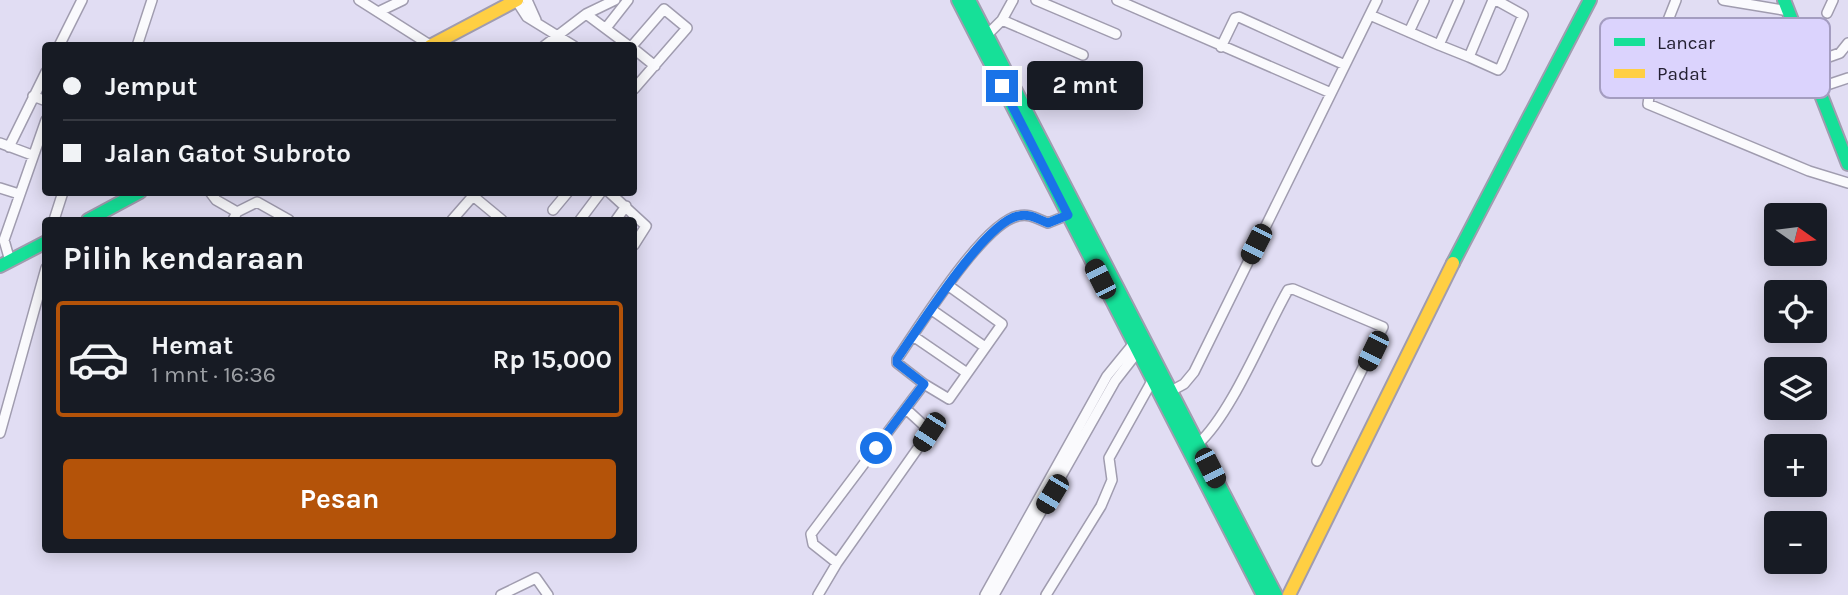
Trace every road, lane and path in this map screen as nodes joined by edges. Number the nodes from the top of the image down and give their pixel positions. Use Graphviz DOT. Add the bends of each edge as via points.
graph roads {
  1 [pos="82,0"];
  2 [pos="152,0"];
  3 [pos="359,0"];
  4 [pos="403,0"];
  5 [pos="516,0"];
  6 [pos="527,0"];
  7 [pos="615,0"];
  8 [pos="628,0"];
  9 [pos="958,0"];
  10 [pos="969,0"];
  11 [pos="1013,0"];
  12 [pos="1036,0"];
  13 [pos="1116,0"];
  14 [pos="1377,0"];
  15 [pos="1424,0"];
  16 [pos="1459,0"];
  17 [pos="1494,0"];
  18 [pos="1590,0"];
  19 [pos="1676,0"];
  20 [pos="1723,0"];
  21 [pos="1833,0"];
  22 [pos="1786,6"];
  23 [pos="378,12"];
  24 [pos="1828,13"];
  25 [pos="586,14"];
  26 [pos="1370,15"];
  27 [pos="1669,18"];
  28 [pos="536,20"];
  29 [pos="1002,20"];
  30 [pos="606,29"];
  31 [pos="1409,32"];
  32 [pos="557,33"];
  33 [pos="1116,34"];
  34 [pos="987,35"];
  35 [pos="61,42"];
  36 [pos="138,42"];
  37 [pos="425,42"];
  38 [pos="436,42"];
  39 [pos="548,42"];
  40 [pos="569,42"];
  41 [pos="625,42"];
  42 [pos="636,42"];
  43 [pos="1848,43"];
  44 [pos="1439,45"];
  45 [pos="1221,47"];
  46 [pos="637,51"];
  47 [pos="1083,55"];
  48 [pos="1469,57"];
  49 [pos="1830,57"];
  50 [pos="1345,65"];
  51 [pos="655,66"];
  52 [pos="1848,78"];
  53 [pos="42,79"];
  54 [pos="1006,84"];
  55 [pos="1830,84"];
  56 [pos="637,86"];
  57 [pos="1331,93"];
  58 [pos="33,96"];
  59 [pos="1014,98"];
  60 [pos="1649,98"];
  61 [pos="1822,98"];
  62 [pos="42,99"];
  63 [pos="42,130"];
  64 [pos="5,145"];
  65 [pos="32,155"];
  66 [pos="1848,164"];
  67 [pos="1848,183"];
  68 [pos="0,188"];
  69 [pos="19,194"];
  70 [pos="62,196"];
  71 [pos="133,196"];
  72 [pos="213,196"];
  73 [pos="473,196"];
  74 [pos="473,196"];
  75 [pos="565,196"];
  76 [pos="598,196"];
  77 [pos="615,196"];
  78 [pos="626,206"];
  79 [pos="553,210"];
  80 [pos="235,216"];
  81 [pos="1066,216"];
  82 [pos="55,217"];
  83 [pos="94,217"];
  84 [pos="284,217"];
  85 [pos="455,217"];
  86 [pos="496,217"];
  87 [pos="582,217"];
  88 [pos="619,217"];
  89 [pos="637,217"];
  90 [pos="637,217"];
  91 [pos="637,240"];
  92 [pos="42,243"];
  93 [pos="5,257"];
  94 [pos="42,282"];
  95 [pos="949,286"];
  96 [pos="932,310"];
  97 [pos="913,336"];
  98 [pos="1139,343"];
  99 [pos="985,347"];
  100 [pos="967,373"];
  101 [pos="1153,381"];
  102 [pos="924,384"];
  103 [pos="1171,391"];
  104 [pos="906,409"];
  105 [pos="0,433"];
  106 [pos="1198,444"];
  107 [pos="1317,461"];
  108 [pos="837,563"];
  109 [pos="1270,592"];
  110 [pos="501,595"];
  111 [pos="548,595"];
  112 [pos="818,595"];
  113 [pos="985,595"];
  114 [pos="994,595"];
  115 [pos="1046,595"];
  116 [pos="1289,595"];
  1 -- 35 [label="street"];
  2 -- 36 [label="street"];
  3 -- 23 [label="street"];
  4 -- 23 [label="street"];
  5 -- 28 [label="street" via="527,17"];
  5 -- 38 [label="main road"];
  6 -- 28 [label="street"];
  7 -- 25 [label="street"];
  8 -- 30 [label="street"];
  9 -- 54 [label="main road"];
  10 -- 34 [label="main road"];
  11 -- 29 [label="street"];
  12 -- 33 [label="street"];
  13 -- 45 [label="street"];
  14 -- 26 [label="street"];
  15 -- 31 [label="street"];
  16 -- 44 [label="street"];
  17 -- 48 [label="street"];
  17 -- 48 [label="street" via="1523,15 1501,67 1498,70"];
  18 -- 116 [label="main road"];
  19 -- 27 [label="street"];
  20 -- 22 [label="street"];
  21 -- 24 [label="street"];
  23 -- 37 [label="street"];
  25 -- 30 [label="street"];
  25 -- 32 [label="street"];
  26 -- 31 [label="street"];
  26 -- 50 [label="street"];
  28 -- 32 [label="street"];
  29 -- 34 [label="street"];
  29 -- 47 [label="street"];
  30 -- 41 [label="street"];
  31 -- 44 [label="street"];
  32 -- 39 [label="street"];
  32 -- 40 [label="street"];
  34 -- 54 [label="main road"];
  42 -- 51 [label="street" via="664,9 686,26"];
  43 -- 49 [label="street" via="1840,54"];
  44 -- 48 [label="street"];
  45 -- 50 [label="street" via="1234,18 1239,17"];
  45 -- 57 [label="street"];
  46 -- 51 [label="street"];
  50 -- 57 [label="street"];
  51 -- 56 [label="street"];
  52 -- 55 [label="street"];
  53 -- 58 [label="street"];
  54 -- 59 [label="main road"];
  57 -- 103 [label="street" via="1194,372"];
  58 -- 62 [label="street"];
  58 -- 64 [label="street"];
  59 -- 81 [label="main road"];
  59 -- 98 [label="main road"];
  60 -- 67 [label="street" via="1648,104"];
  61 -- 66 [label="main road"];
  63 -- 65 [label="street"];
  64 -- 65 [label="street"];
  65 -- 69 [label="street"];
  68 -- 69 [label="street"];
  69 -- 93 [label="street"];
  70 -- 82 [label="street"];
  71 -- 83 [label="main road"];
  72 -- 80 [label="street"];
  73 -- 85 [label="street"];
  74 -- 86 [label="street"];
  75 -- 79 [label="street"];
  76 -- 87 [label="street"];
  77 -- 78 [label="street"];
  78 -- 88 [label="street"];
  78 -- 89 [label="street"];
  80 -- 84 [label="street" via="257,202"];
  81 -- 95 [label="street" via="1052,223 1020,215 1001,223"];
  81 -- 98 [label="main road"];
  90 -- 91 [label="street" via="646,226"];
  92 -- 93 [label="main road"];
  94 -- 105 [label="street"];
  95 -- 96 [label="street"];
  95 -- 99 [label="street" via="1002,322"];
  96 -- 97 [label="street"];
  96 -- 99 [label="street"];
  97 -- 100 [label="street"];
  97 -- 102 [label="street" via="896,361"];
  98 -- 101 [label="main road"];
  98 -- 103 [label="main road"];
  98 -- 113 [label="street" via="1107,376"];
  98 -- 114 [label="street"];
  99 -- 100 [label="street"];
  100 -- 102 [label="street" via="949,398"];
  101 -- 109 [label="main road"];
  101 -- 115 [label="street" via="1109,458 1112,480 1101,506"];
  102 -- 104 [label="street"];
  103 -- 106 [label="main road"];
  104 -- 108 [label="street" via="929,427 929,432"];
  104 -- 108 [label="street" via="811,534 813,544"];
  106 -- 107 [label="street" via="1215,428 1275,313 1293,289 1383,327"];
  106 -- 109 [label="main road"];
  108 -- 112 [label="street"];
  110 -- 111 [label="street" via="536,578"];
}
